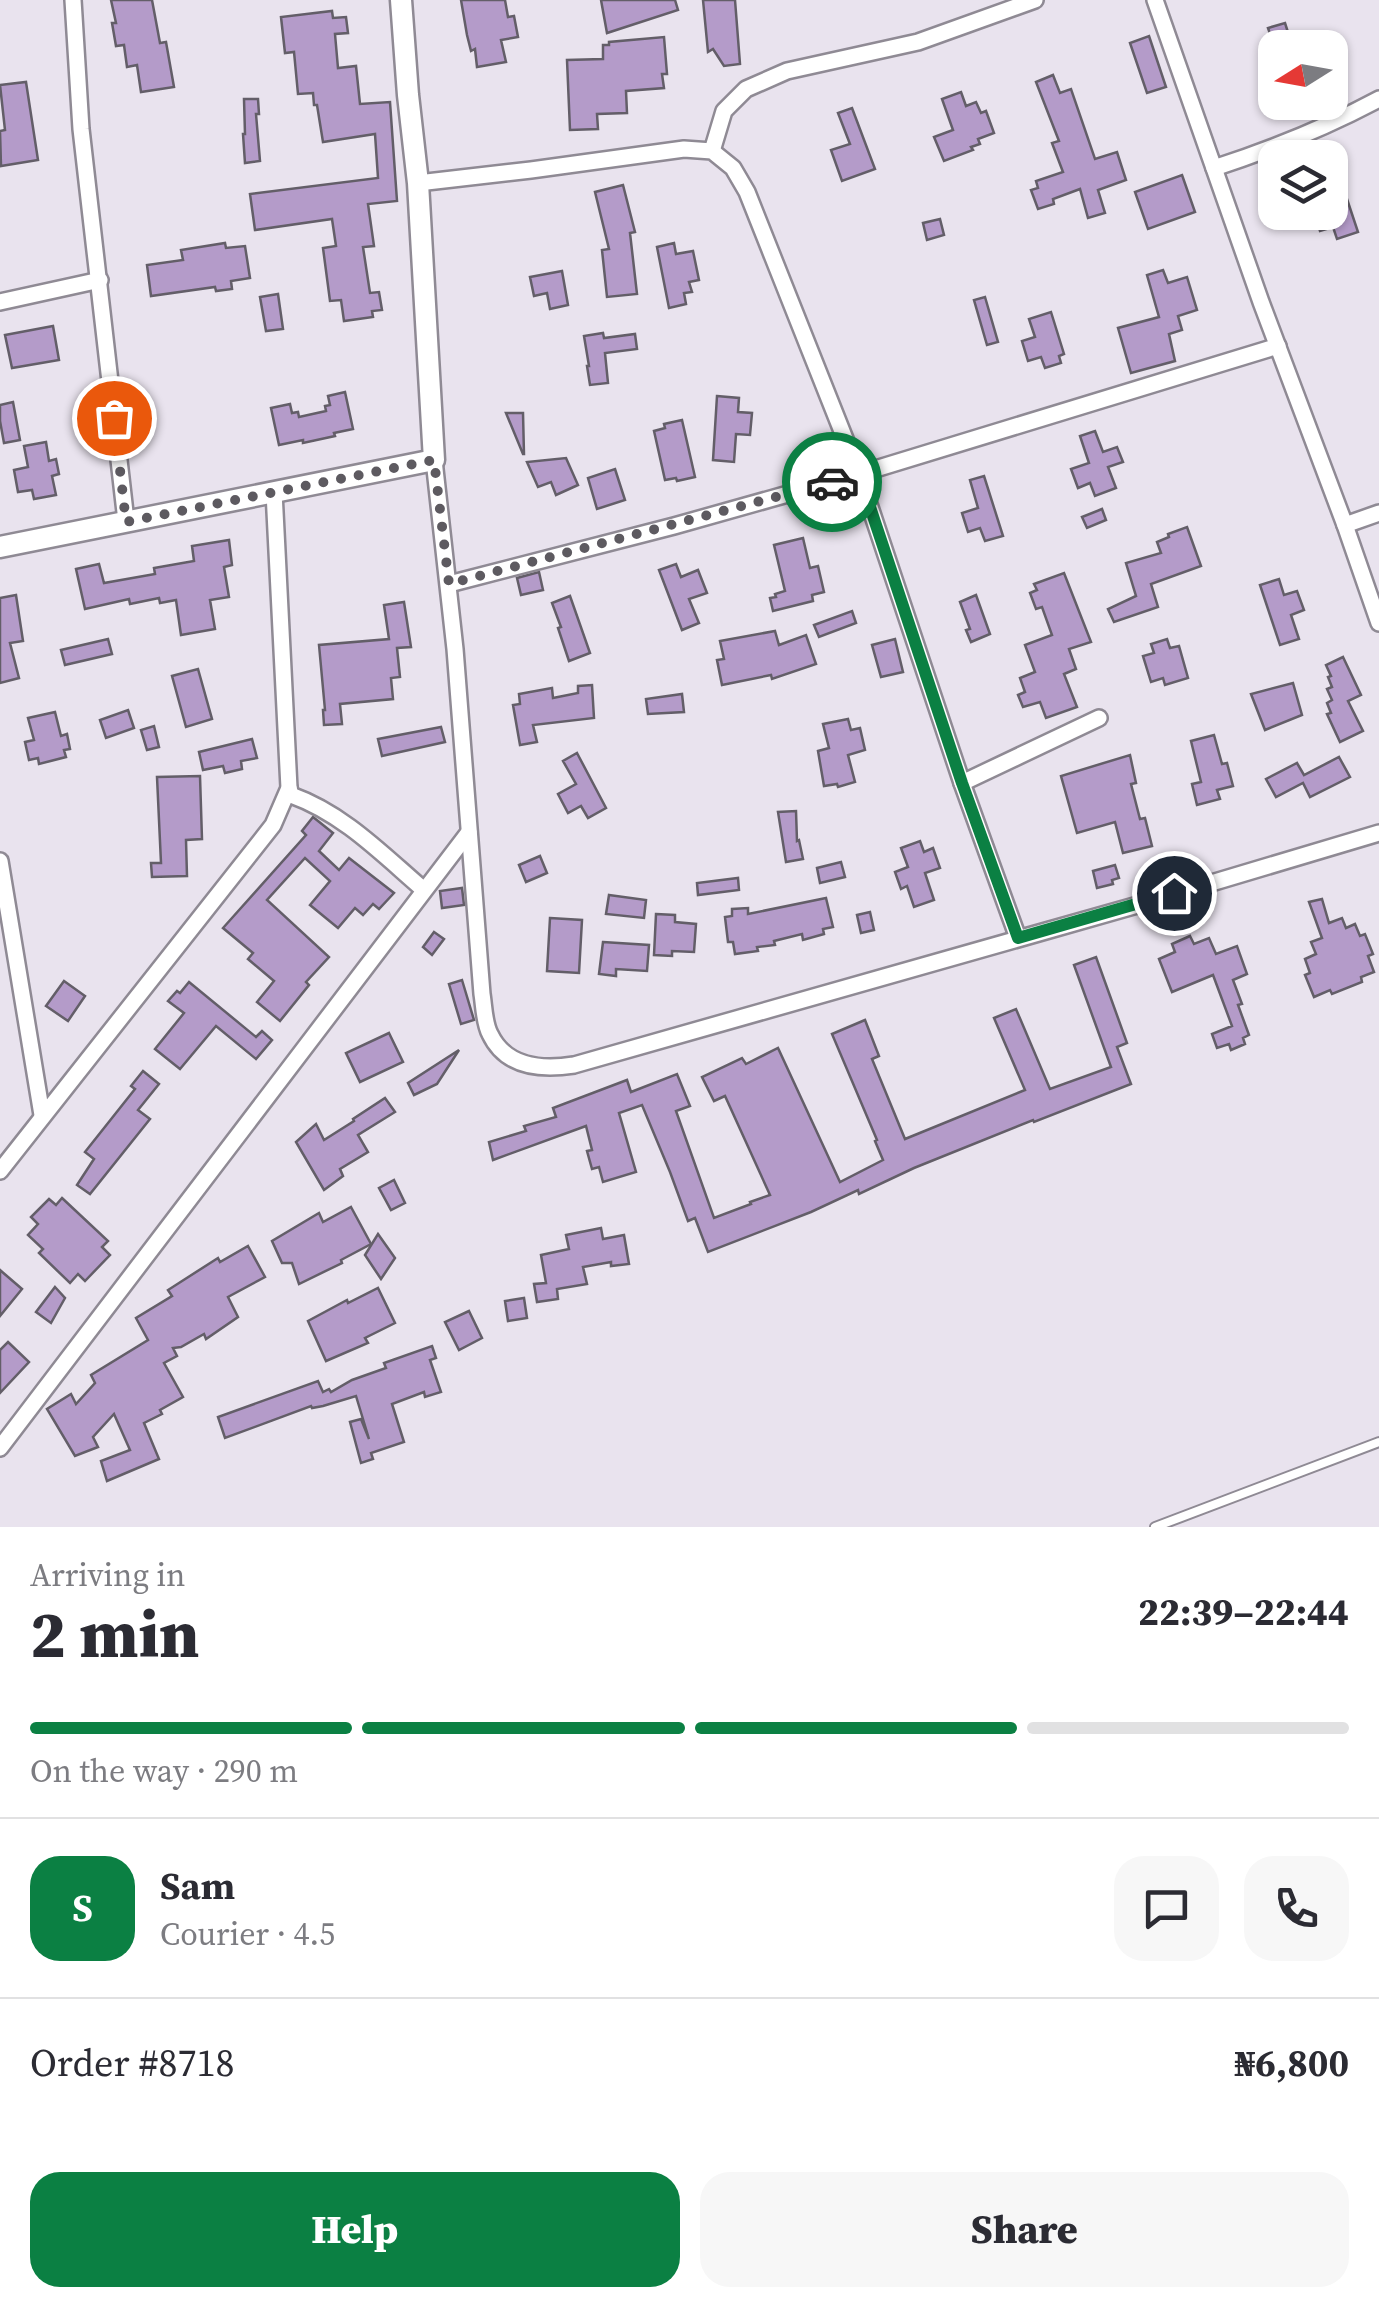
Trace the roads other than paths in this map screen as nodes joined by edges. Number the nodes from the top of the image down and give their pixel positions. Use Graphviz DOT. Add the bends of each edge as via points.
graph roads {
  1 [pos="72,0"];
  2 [pos="401,0"];
  3 [pos="1035,0"];
  4 [pos="1155,0"];
  5 [pos="1379,100"];
  6 [pos="712,151"];
  7 [pos="1214,168"];
  8 [pos="418,182"];
  9 [pos="100,280"];
  10 [pos="0,302"];
  11 [pos="1278,346"];
  12 [pos="434,460"];
  13 [pos="859,474"];
  14 [pos="274,492"];
  15 [pos="1379,513"];
  16 [pos="126,522"];
  17 [pos="1345,525"];
  18 [pos="0,547"];
  19 [pos="449,584"];
  20 [pos="1379,623"];
  21 [pos="1099,718"];
  22 [pos="962,783"];
  23 [pos="289,788"];
  24 [pos="468,832"];
  25 [pos="1379,832"];
  26 [pos="0,861"];
  27 [pos="424,890"];
  28 [pos="1018,938"];
  29 [pos="42,1115"];
  30 [pos="0,1171"];
  31 [pos="1379,1442"];
  32 [pos="0,1448"];
  33 [pos="1155,1527"];
  1 -- 9 [label="street"];
  2 -- 8 [label="street"];
  3 -- 6 [label="street" via="918,42 787,71 746,89 724,111"];
  4 -- 7 [label="street"];
  5 -- 7 [label="street"];
  6 -- 8 [label="street"];
  6 -- 13 [label="street" via="733,168 746,192"];
  7 -- 11 [label="street"];
  8 -- 12 [label="street"];
  9 -- 10 [label="street"];
  9 -- 16 [label="street"];
  11 -- 13 [label="street"];
  11 -- 17 [label="street"];
  12 -- 14 [label="street"];
  12 -- 19 [label="street"];
  13 -- 19 [label="street"];
  13 -- 22 [label="street"];
  14 -- 16 [label="street"];
  14 -- 23 [label="street"];
  15 -- 17 [label="street"];
  16 -- 18 [label="street"];
  17 -- 20 [label="street"];
  19 -- 24 [label="street"];
  21 -- 22 [label="street"];
  22 -- 28 [label="street"];
  23 -- 27 [label="street" via="292,796 337,816"];
  23 -- 29 [label="street" via="273,825"];
  24 -- 27 [label="street"];
  24 -- 28 [label="street" via="489,1034 508,1057 546,1070"];
  25 -- 28 [label="street"];
  26 -- 29 [label="street"];
  27 -- 32 [label="street"];
  29 -- 30 [label="street"];
  31 -- 33 [label="lane"];
}
